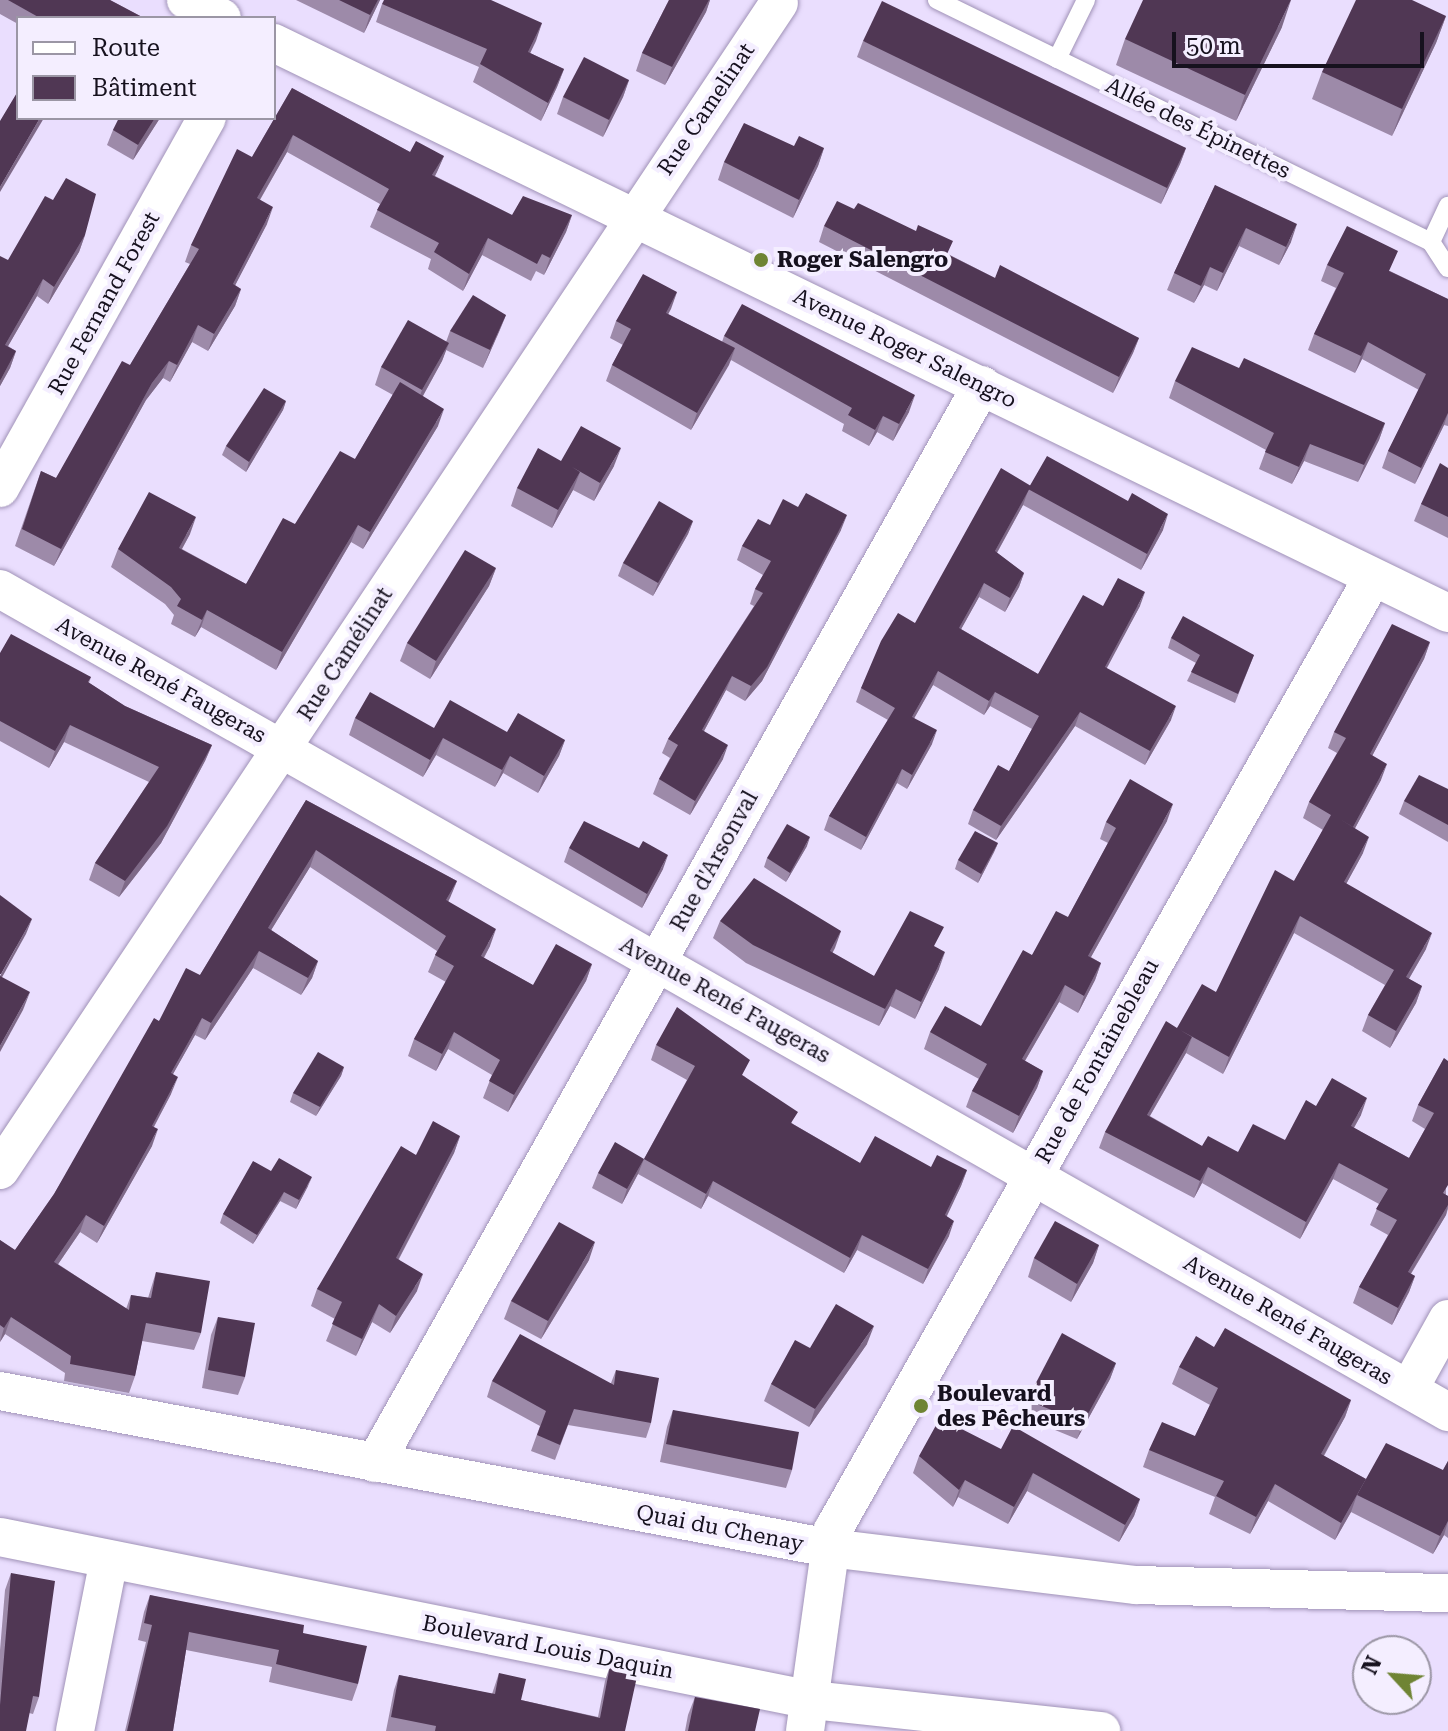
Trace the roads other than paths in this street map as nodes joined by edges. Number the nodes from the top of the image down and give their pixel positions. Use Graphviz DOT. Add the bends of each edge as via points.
graph roads {
  1 [pos="186,0"];
  2 [pos="937,0"];
  3 [pos="1086,0"];
  4 [pos="779,1"];
  5 [pos="218,16"];
  6 [pos="276,44"];
  7 [pos="1057,59"];
  8 [pos="206,120"];
  9 [pos="1448,206"];
  10 [pos="633,215"];
  11 [pos="1431,242"];
  12 [pos="1448,268"];
  13 [pos="982,385"];
  14 [pos="0,488"];
  15 [pos="1373,577"];
  16 [pos="0,589"];
  17 [pos="1448,613"];
  18 [pos="283,748"];
  19 [pos="657,962"];
  20 [pos="0,1170"];
  21 [pos="1033,1174"];
  22 [pos="1448,1319"];
  23 [pos="1409,1389"];
  24 [pos="0,1391"];
  25 [pos="1448,1412"];
  26 [pos="375,1463"];
  27 [pos="0,1537"];
  28 [pos="829,1548"];
  29 [pos="109,1559"];
  30 [pos="1448,1593"];
  31 [pos="808,1715"];
  32 [pos="75,1731"];
  33 [pos="1101,1731"];
  1 -- 5 [label="street"];
  2 -- 7 [label="lane, Allée des Épinettes"];
  3 -- 7 [label="lane"];
  4 -- 10 [label="street, Rue Camelinat"];
  6 -- 10 [label="street, Avenue Roger Salengro"];
  7 -- 11 [label="lane, Allée des Épinettes"];
  8 -- 14 [label="street, Rue Fernand Forest"];
  9 -- 11 [label="lane"];
  10 -- 13 [label="street, Avenue Roger Salengro"];
  10 -- 18 [label="street, Rue Camélinat"];
  11 -- 12 [label="lane"];
  13 -- 15 [label="street, Avenue Roger Salengro"];
  13 -- 19 [label="street, Rue d'Arsonval"];
  15 -- 17 [label="street, Avenue Roger Salengro"];
  15 -- 21 [label="street, Rue de Fontainebleau"];
  16 -- 18 [label="street, Avenue René Faugeras"];
  18 -- 19 [label="street, Avenue René Faugeras"];
  18 -- 20 [label="street, Rue Camélinat"];
  19 -- 21 [label="street, Avenue René Faugeras"];
  19 -- 26 [label="street, Rue d'Arsonval"];
  21 -- 23 [label="street, Avenue René Faugeras"];
  21 -- 28 [label="street, Rue de Fontainebleau" via="833,1530"];
  22 -- 23 [label="street"];
  23 -- 25 [label="street, Avenue René Faugeras"];
  24 -- 26 [label="street, Quai du Chenay"];
  26 -- 28 [label="street, Quai du Chenay"];
  27 -- 29 [label="street, Boulevard Louis Daquin"];
  28 -- 30 [label="street, Quai du Chenay" via="1136,1585"];
  28 -- 31 [label="street, Rue de Fontainebleau"];
  29 -- 31 [label="street, Boulevard Louis Daquin"];
  29 -- 32 [label="street"];
  31 -- 33 [label="street, Boulevard Louis Daquin"];
}
